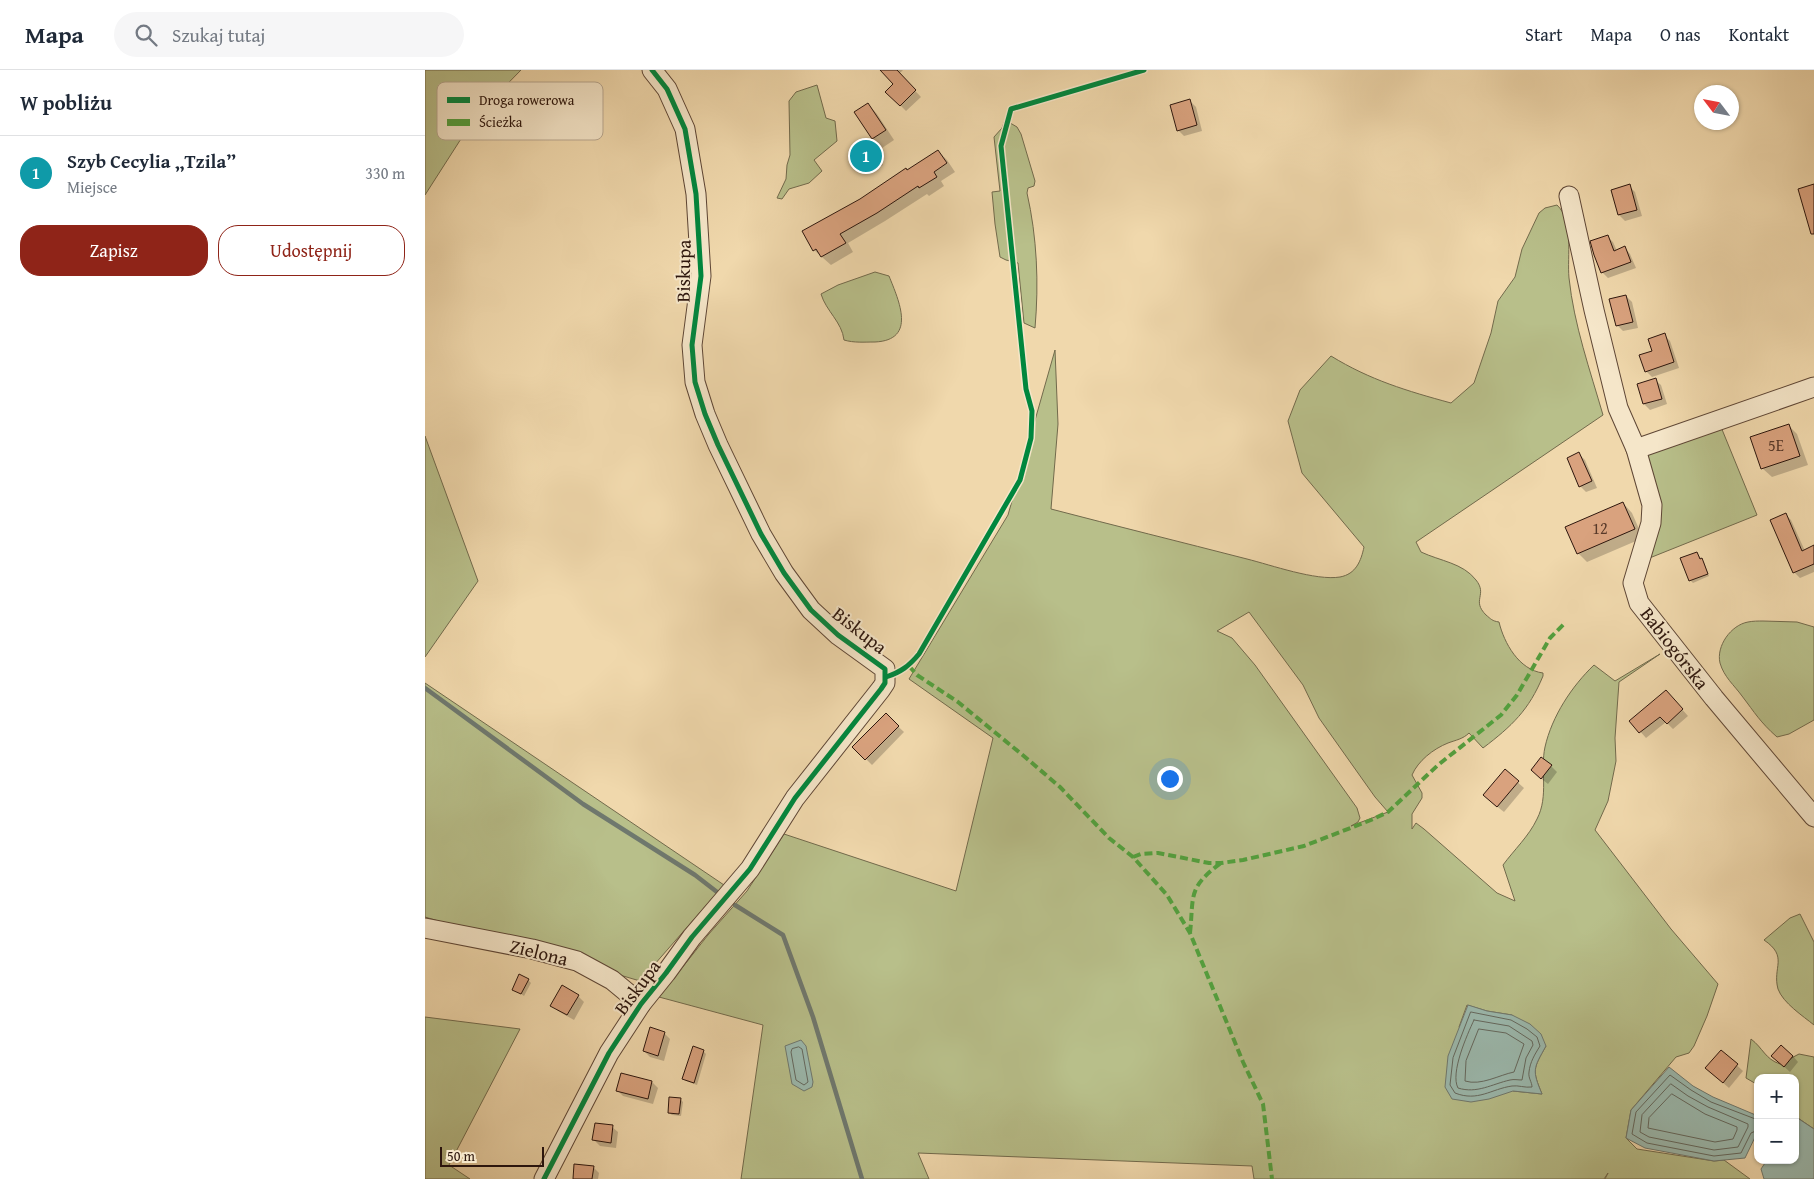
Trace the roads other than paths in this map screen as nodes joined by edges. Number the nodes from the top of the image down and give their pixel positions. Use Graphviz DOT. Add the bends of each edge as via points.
graph roads {
  1 [pos="652,70"];
  2 [pos="1569,196"];
  3 [pos="1814,387"];
  4 [pos="1636,449"];
  5 [pos="1814,817"];
  6 [pos="425,928"];
  7 [pos="641,1004"];
  8 [pos="544,1179"];
  1 -- 7 [label="street, Biskupa" via="667,90 685,129 696,194 701,276 692,345 695,382 705,414 761,534 784,573 811,610 885,669 886,677 881,689 795,798 751,869"];
  2 -- 4 [label="street, Babiogórska" via="1618,408"];
  3 -- 4 [label="street"];
  4 -- 5 [label="street, Babiogórska" via="1652,505 1651,523 1633,583 1639,603"];
  6 -- 7 [label="street, Zielona" via="531,949 577,962 612,980"];
  7 -- 8 [label="street, Biskupa" via="609,1053"];
}
